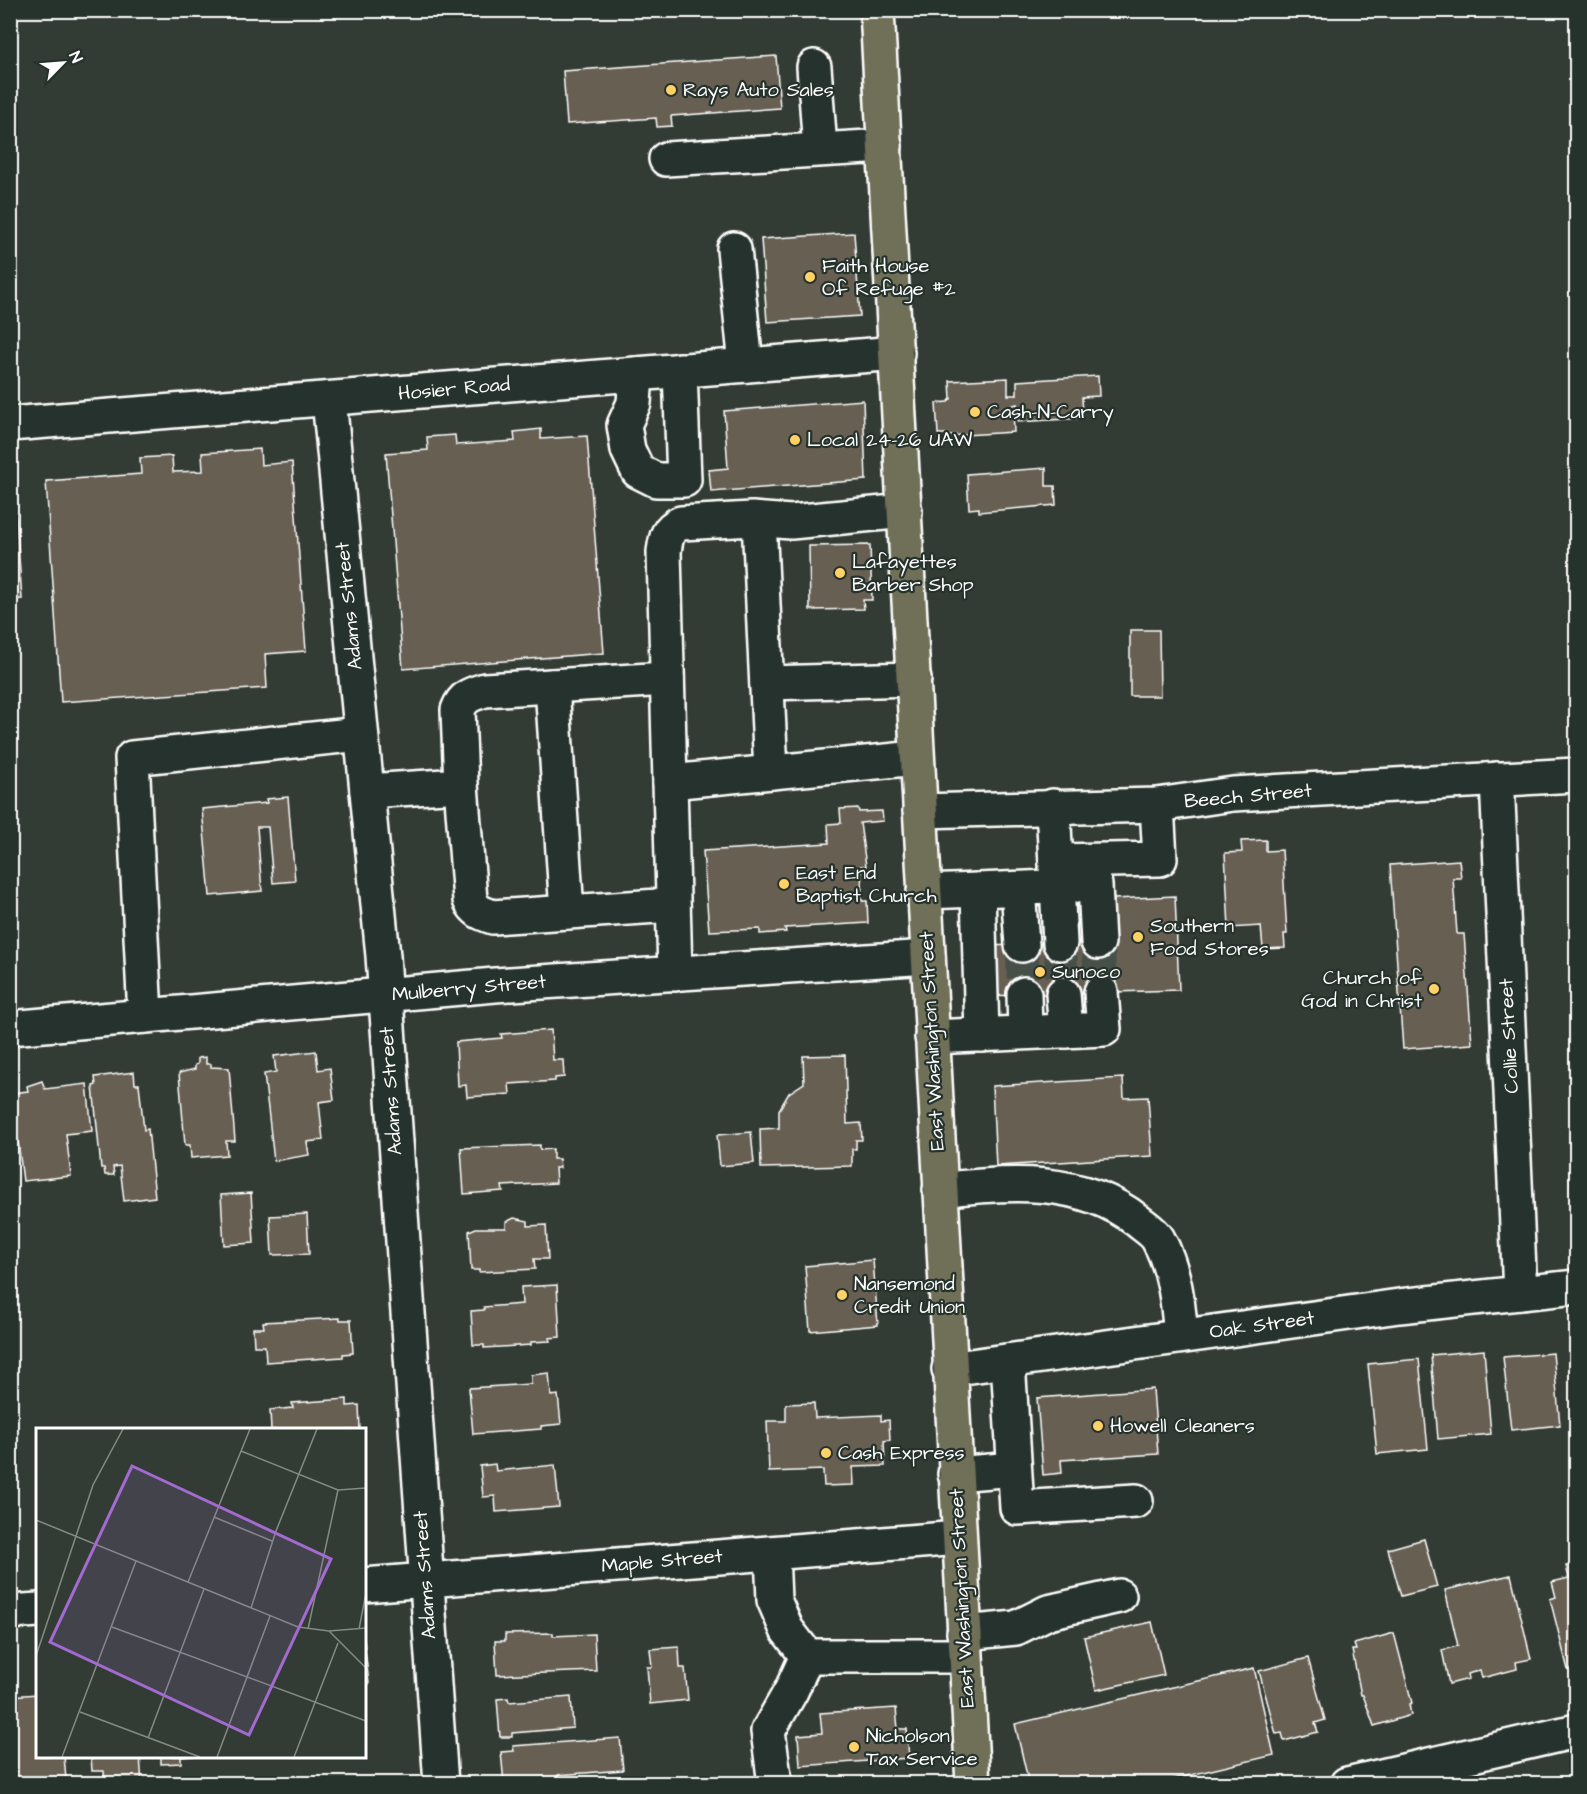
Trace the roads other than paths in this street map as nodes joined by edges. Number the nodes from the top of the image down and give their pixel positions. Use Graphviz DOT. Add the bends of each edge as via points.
graph roads {
  1 [pos="877,10"];
  2 [pos="814,67"];
  3 [pos="885,146"];
  4 [pos="820,149"];
  5 [pos="666,159"];
  6 [pos="734,249"];
  7 [pos="897,353"];
  8 [pos="746,365"];
  9 [pos="680,370"];
  10 [pos="636,374"];
  11 [pos="329,399"];
  12 [pos="10,424"];
  13 [pos="905,511"];
  14 [pos="759,520"];
  15 [pos="914,678"];
  16 [pos="667,679"];
  17 [pos="767,683"];
  18 [pos="552,686"];
  19 [pos="361,734"];
  20 [pos="917,758"];
  21 [pos="771,772"];
  22 [pos="1576,775"];
  23 [pos="1497,779"];
  24 [pos="670,782"];
  25 [pos="461,785"];
  26 [pos="367,790"];
  27 [pos="1157,805"];
  28 [pos="1053,806"];
  29 [pos="920,811"];
  30 [pos="1057,874"];
  31 [pos="978,890"];
  32 [pos="1018,890"];
  33 [pos="924,892"];
  34 [pos="673,905"];
  35 [pos="567,912"];
  36 [pos="1098,942"];
  37 [pos="1060,943"];
  38 [pos="1022,945"];
  39 [pos="928,957"];
  40 [pos="675,974"];
  41 [pos="1101,992"];
  42 [pos="1024,994"];
  43 [pos="1063,994"];
  44 [pos="385,995"];
  45 [pos="145,1016"];
  46 [pos="10,1028"];
  47 [pos="1066,1031"];
  48 [pos="1025,1032"];
  49 [pos="982,1035"];
  50 [pos="932,1037"];
  51 [pos="940,1190"];
  52 [pos="1576,1287"];
  53 [pos="1520,1293"];
  54 [pos="1181,1336"];
  55 [pos="1008,1361"];
  56 [pos="949,1369"];
  57 [pos="1014,1469"];
  58 [pos="955,1474"];
  59 [pos="1136,1502"];
  60 [pos="959,1538"];
  61 [pos="772,1553"];
  62 [pos="425,1580"];
  63 [pos="366,1585"];
  64 [pos="1119,1596"];
  65 [pos="36,1610"];
  66 [pos="10,1612"];
  67 [pos="965,1644"];
  68 [pos="807,1656"];
  69 [pos="1576,1731"];
  70 [pos="441,1784"];
  71 [pos="775,1784"];
  72 [pos="973,1784"];
  73 [pos="1347,1784"];
  1 -- 3 [label="main road, East Washington Street"];
  2 -- 4 [label="street"];
  3 -- 4 [label="street"];
  3 -- 7 [label="main road, East Washington Street"];
  4 -- 5 [label="street"];
  6 -- 8 [label="street"];
  7 -- 8 [label="street, Hosier Road"];
  7 -- 13 [label="main road, East Washington Street"];
  8 -- 9 [label="street, Hosier Road"];
  9 -- 10 [label="street, Hosier Road"];
  9 -- 10 [label="street" via="684,480 656,480 638,471 628,450 624,425 634,403"];
  10 -- 11 [label="street, Hosier Road"];
  11 -- 12 [label="street, Hosier Road"];
  11 -- 19 [label="street, Adams Street"];
  13 -- 14 [label="street" via="791,522"];
  13 -- 15 [label="main road, East Washington Street"];
  14 -- 16 [label="street" via="681,523 667,534"];
  14 -- 17 [label="street"];
  15 -- 17 [label="street"];
  15 -- 20 [label="main road, East Washington Street"];
  16 -- 18 [label="street"];
  16 -- 24 [label="street"];
  17 -- 21 [label="street"];
  18 -- 25 [label="street" via="485,690 461,701"];
  18 -- 35 [label="street"];
  19 -- 26 [label="street, Adams Street"];
  19 -- 45 [label="street" via="132,758"];
  20 -- 21 [label="street"];
  20 -- 29 [label="main road, East Washington Street"];
  21 -- 24 [label="street"];
  22 -- 23 [label="street, Beech Street"];
  23 -- 27 [label="street, Beech Street" via="1233,794"];
  23 -- 53 [label="street, Collie Street"];
  24 -- 34 [label="street"];
  25 -- 26 [label="street"];
  25 -- 35 [label="street" via="470,900 474,909 493,917"];
  26 -- 44 [label="street, Adams Street"];
  27 -- 28 [label="street, Beech Street"];
  27 -- 30 [label="street" via="1160,860"];
  28 -- 29 [label="street, Beech Street"];
  28 -- 30 [label="street"];
  29 -- 33 [label="main road, East Washington Street"];
  30 -- 32 [label="street"];
  30 -- 36 [label="street" via="1095,885"];
  30 -- 37 [label="street"];
  31 -- 32 [label="street"];
  31 -- 33 [label="street"];
  31 -- 49 [label="street"];
  32 -- 38 [label="street"];
  33 -- 39 [label="main road, East Washington Street"];
  34 -- 35 [label="street"];
  34 -- 40 [label="street"];
  39 -- 40 [label="street, Mulberry Street"];
  39 -- 50 [label="main road, East Washington Street"];
  40 -- 44 [label="street, Mulberry Street"];
  41 -- 47 [label="street" via="1104,1029"];
  42 -- 48 [label="street"];
  43 -- 47 [label="street"];
  44 -- 45 [label="street, Mulberry Street"];
  44 -- 62 [label="street, Adams Street"];
  45 -- 46 [label="street, Mulberry Street"];
  47 -- 48 [label="street"];
  48 -- 49 [label="street"];
  49 -- 50 [label="street"];
  50 -- 51 [label="main road, East Washington Street"];
  51 -- 54 [label="street" via="992,1184 1059,1186 1122,1209 1157,1237 1177,1287"];
  51 -- 56 [label="main road, East Washington Street"];
  52 -- 53 [label="street, Oak Street"];
  53 -- 54 [label="street, Oak Street"];
  54 -- 55 [label="street, Oak Street"];
  55 -- 56 [label="street, Oak Street"];
  55 -- 57 [label="street"];
  56 -- 58 [label="main road, East Washington Street"];
  57 -- 58 [label="street"];
  57 -- 59 [label="street" via="1017,1508"];
  58 -- 60 [label="main road, East Washington Street"];
  60 -- 61 [label="street, Maple Street"];
  60 -- 67 [label="main road, East Washington Street"];
  61 -- 62 [label="street, Maple Street"];
  61 -- 68 [label="street" via="774,1600 787,1630"];
  62 -- 63 [label="street, Maple Street"];
  62 -- 70 [label="street, Adams Street"];
  64 -- 67 [label="street" via="1048,1612 1016,1628"];
  65 -- 66 [label="street"];
  67 -- 68 [label="street"];
  67 -- 72 [label="main road, East Washington Street"];
  68 -- 71 [label="street" via="768,1731"];
  69 -- 73 [label="street"];
}
